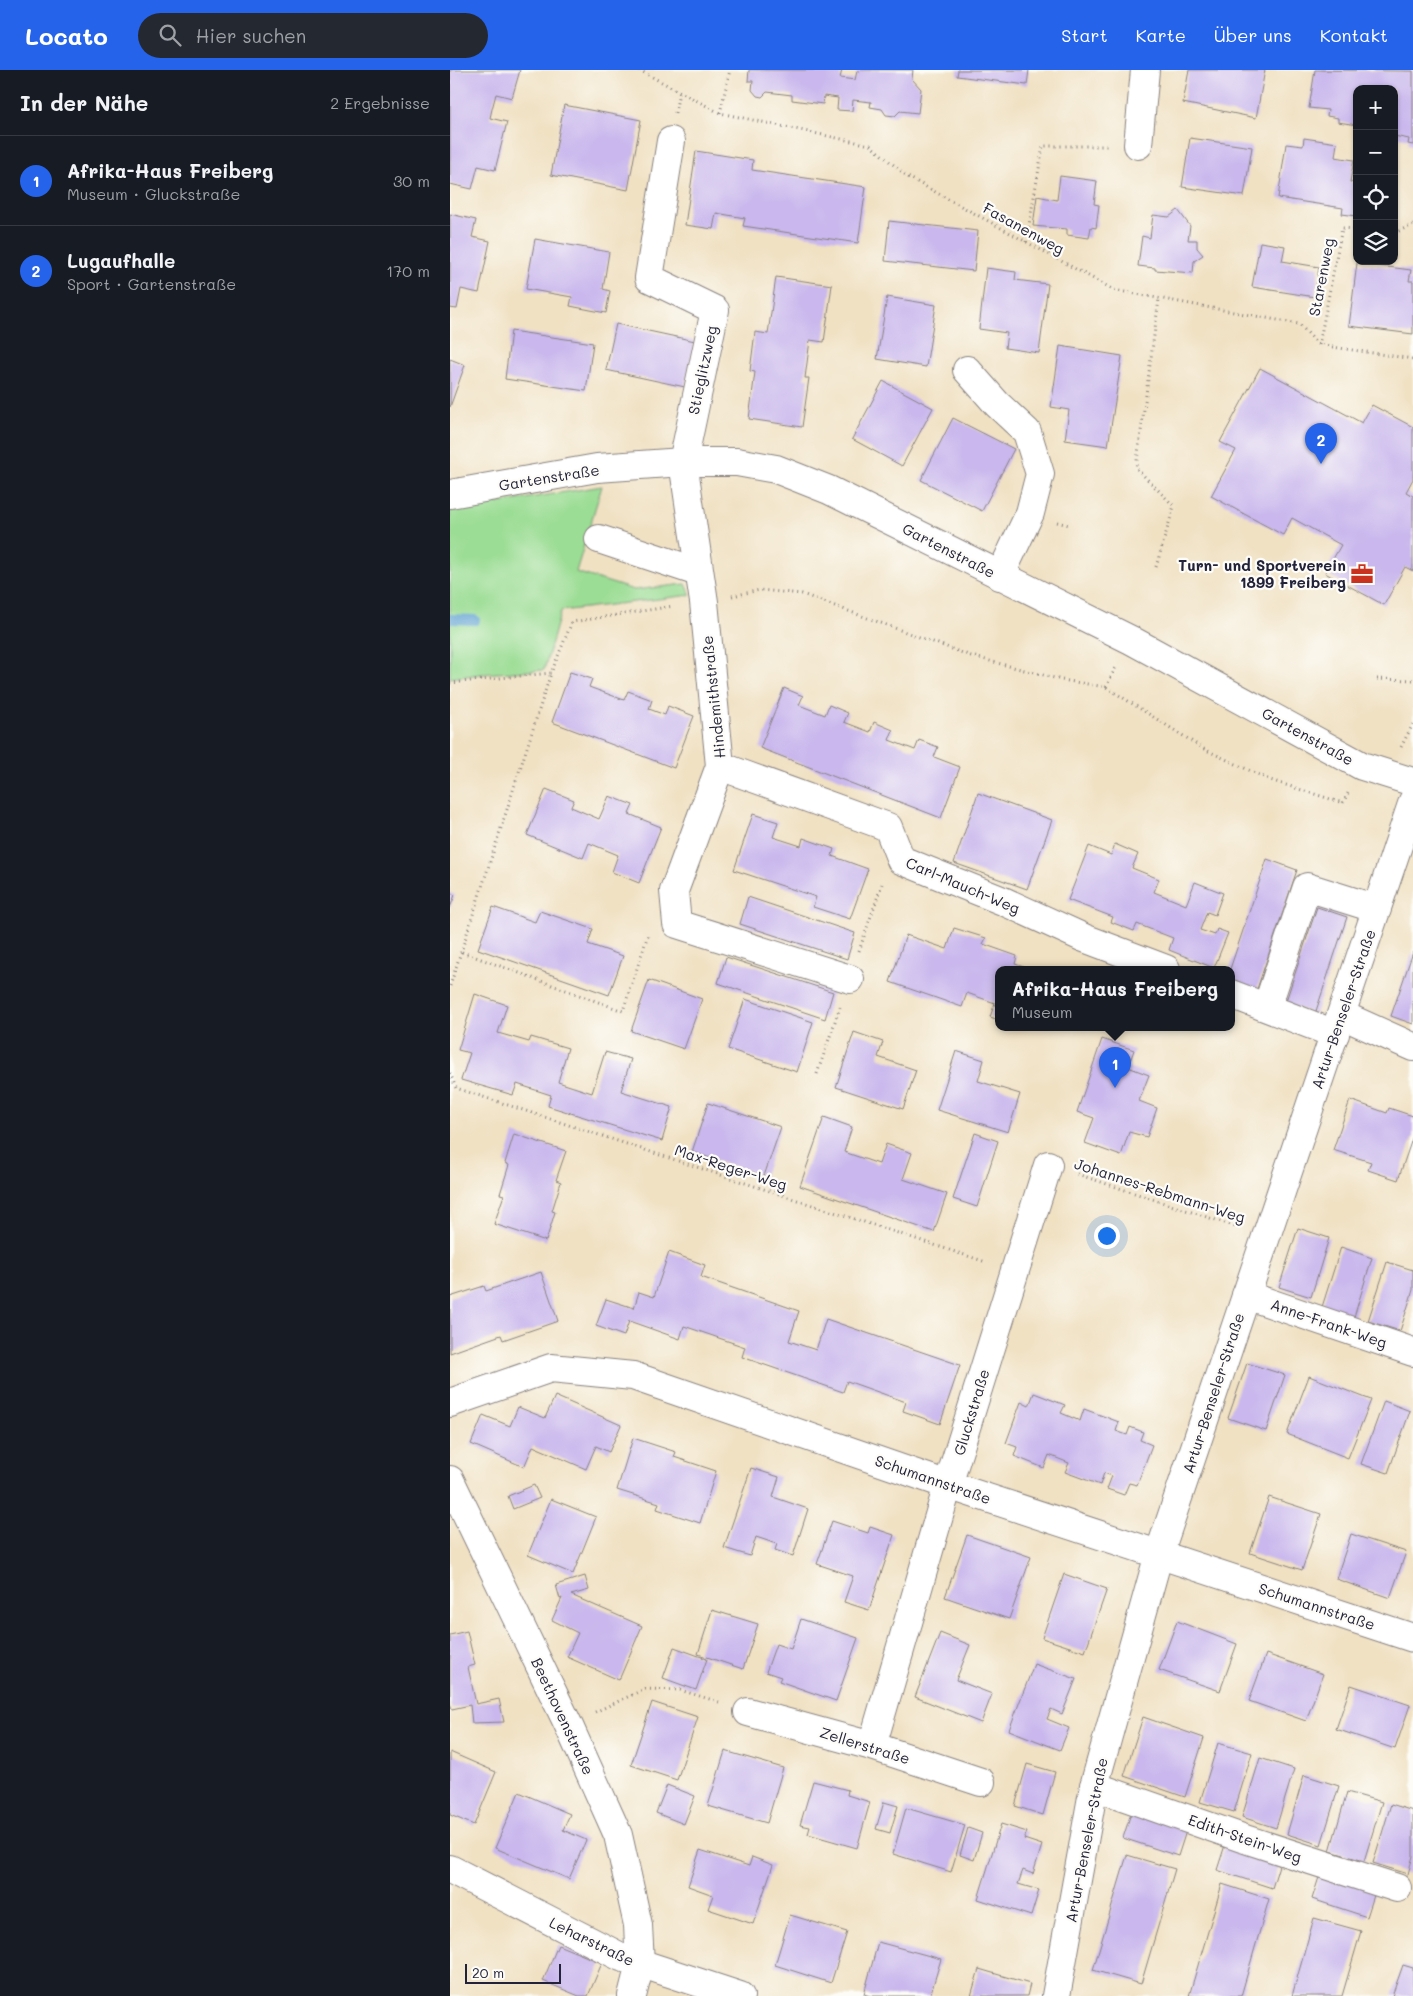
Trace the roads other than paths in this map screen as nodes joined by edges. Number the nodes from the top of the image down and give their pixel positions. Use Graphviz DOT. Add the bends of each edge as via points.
graph roads {
  1 [pos="1146,70"];
  2 [pos="671,140"];
  3 [pos="1138,145"];
  4 [pos="967,370"];
  5 [pos="683,462"];
  6 [pos="450,494"];
  7 [pos="599,539"];
  8 [pos="698,572"];
  9 [pos="1000,576"];
  10 [pos="720,766"];
  11 [pos="1413,782"];
  12 [pos="1413,801"];
  13 [pos="1377,909"];
  14 [pos="1158,966"];
  15 [pos="850,979"];
  16 [pos="1235,995"];
  17 [pos="1270,995"];
  18 [pos="1339,1024"];
  19 [pos="1413,1047"];
  20 [pos="1048,1165"];
  21 [pos="1246,1295"];
  22 [pos="1413,1352"];
  23 [pos="450,1403"];
  24 [pos="450,1480"];
  25 [pos="948,1485"];
  26 [pos="1159,1554"];
  27 [pos="1413,1638"];
  28 [pos="748,1712"];
  29 [pos="872,1746"];
  30 [pos="982,1782"];
  31 [pos="1094,1786"];
  32 [pos="450,1869"];
  33 [pos="1397,1888"];
  34 [pos="640,1964"];
  35 [pos="632,1996"];
  36 [pos="740,1996"];
  37 [pos="1056,1996"];
  1 -- 3 [label="street"];
  2 -- 5 [label="street, Stieglitzweg" via="649,278 715,310"];
  4 -- 9 [label="street" via="1027,432 1040,474 1030,514"];
  5 -- 6 [label="street, Gartenstraße" via="597,468"];
  5 -- 8 [label="street, Hindemithstraße"];
  5 -- 9 [label="street, Gartenstraße" via="737,462 776,468 829,490"];
  7 -- 8 [label="street"];
  8 -- 10 [label="street, Hindemithstraße" via="704,602"];
  9 -- 11 [label="street, Gartenstraße" via="1131,640 1362,766"];
  10 -- 14 [label="street, Carl-Mauch-Weg" via="888,826 900,860"];
  10 -- 15 [label="street, Hindemithstraße" via="674,891 677,924"];
  12 -- 13 [label="street, Artur-Benseler-Straße"];
  13 -- 17 [label="street" via="1307,886"];
  13 -- 18 [label="street, Artur-Benseler-Straße"];
  16 -- 18 [label="street"];
  18 -- 19 [label="street"];
  18 -- 21 [label="street, Artur-Benseler-Straße"];
  20 -- 25 [label="street, Gluckstraße"];
  21 -- 22 [label="street, Anne-Frank-Weg"];
  21 -- 26 [label="street, Artur-Benseler-Straße"];
  23 -- 25 [label="street, Schumannstraße" via="552,1368 633,1376"];
  24 -- 34 [label="street, Beethovenstraße" via="618,1835 638,1925"];
  25 -- 26 [label="street, Schumannstraße"];
  25 -- 29 [label="street, Gluckstraße"];
  26 -- 27 [label="street, Schumannstraße"];
  26 -- 31 [label="street, Artur-Benseler-Straße"];
  28 -- 29 [label="street, Zellerstraße"];
  29 -- 30 [label="street, Zellerstraße"];
  31 -- 33 [label="street, Edith-Stein-Weg"];
  31 -- 37 [label="street, Artur-Benseler-Straße"];
  32 -- 34 [label="street, Leharstraße"];
  34 -- 35 [label="street, Beethovenstraße"];
  34 -- 36 [label="street, Leharstraße"];
}
